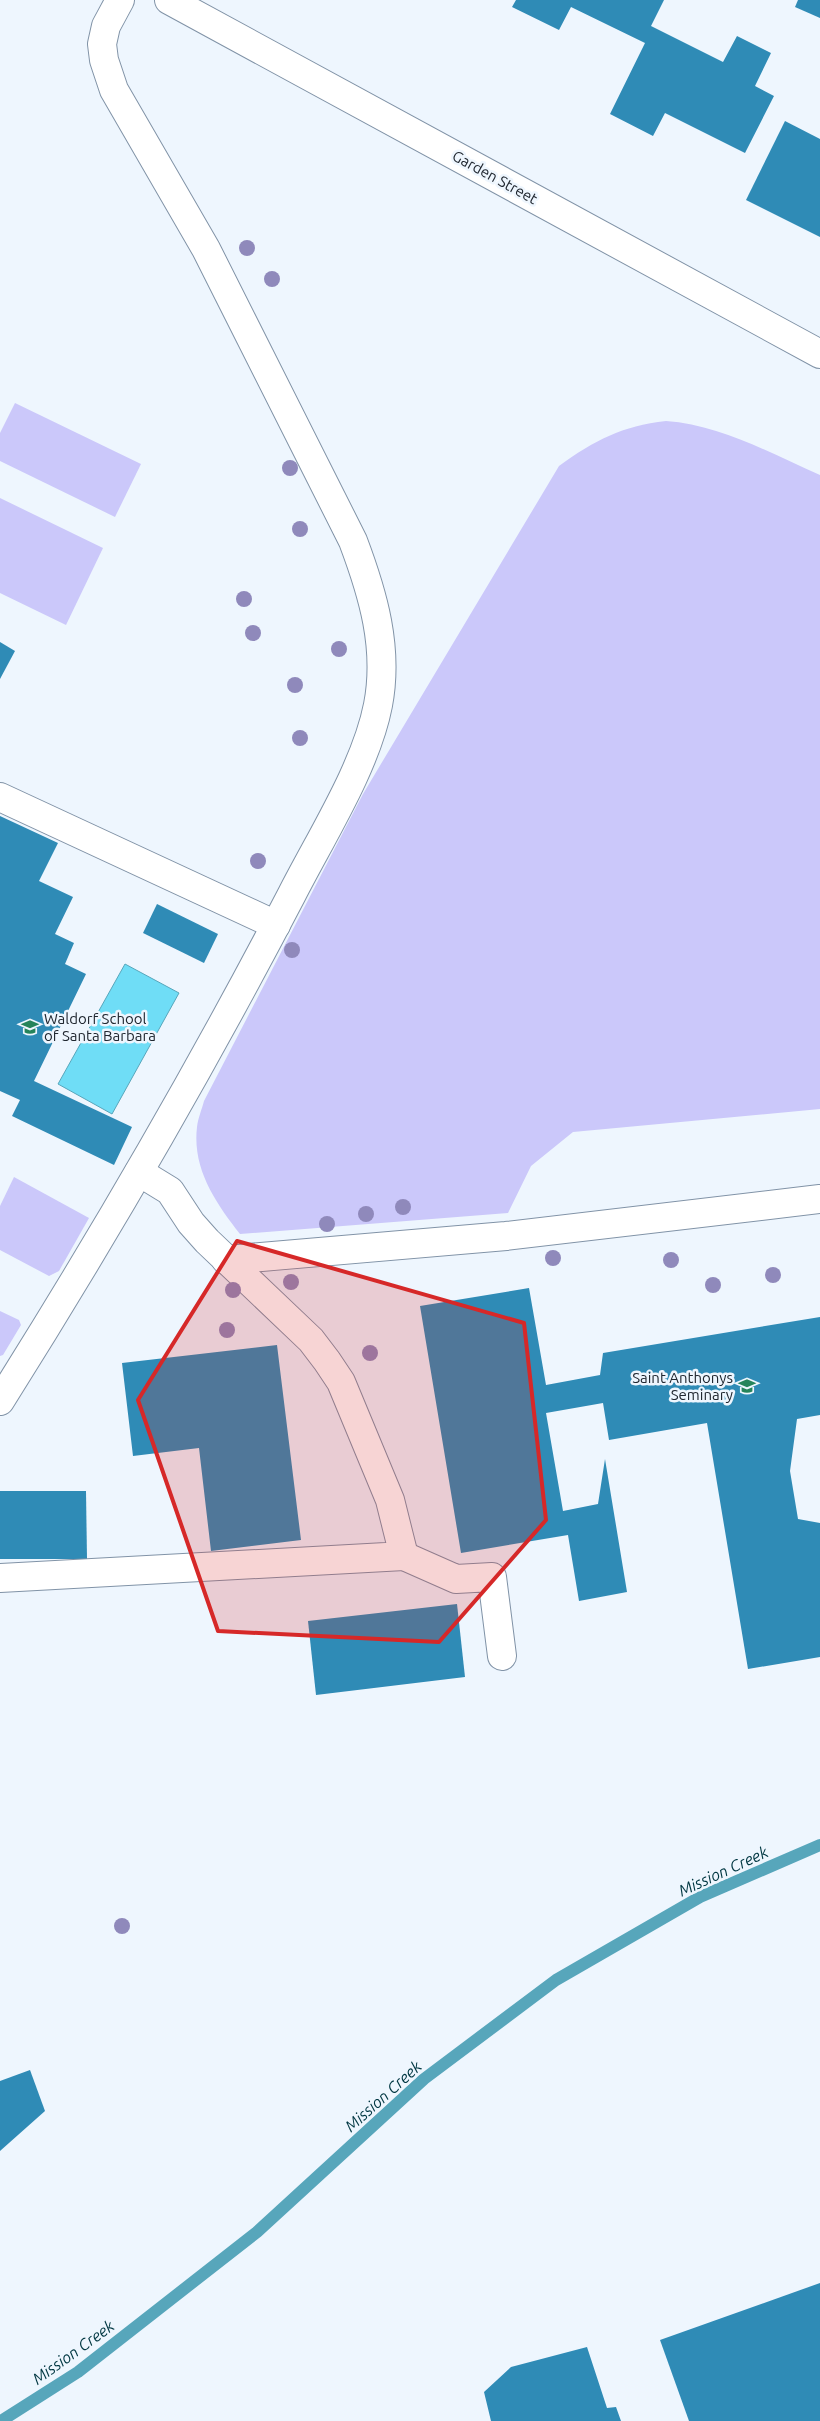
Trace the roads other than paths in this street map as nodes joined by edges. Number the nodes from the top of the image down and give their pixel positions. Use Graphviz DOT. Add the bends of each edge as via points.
graph roads {
  1 [pos="120,0"];
  2 [pos="169,0"];
  3 [pos="820,354"];
  4 [pos="0,797"];
  5 [pos="276,924"];
  6 [pos="139,1172"];
  7 [pos="820,1199"];
  8 [pos="226,1260"];
  9 [pos="0,1401"];
  10 [pos="404,1556"];
  11 [pos="0,1578"];
  12 [pos="502,1656"];
  1 -- 5 [label="street" via="106,26 102,44 114,90 206,249 328,489 366,574 382,639 382,671 370,739"];
  2 -- 3 [label="street, Garden Street"];
  4 -- 5 [label="street"];
  5 -- 6 [label="street"];
  6 -- 8 [label="street" via="170,1190 191,1223"];
  6 -- 9 [label="street"];
  7 -- 8 [label="street" via="506,1236"];
  8 -- 10 [label="street" via="311,1340 341,1382 390,1500"];
  10 -- 11 [label="street"];
  10 -- 12 [label="street" via="456,1579 492,1577"];
}
